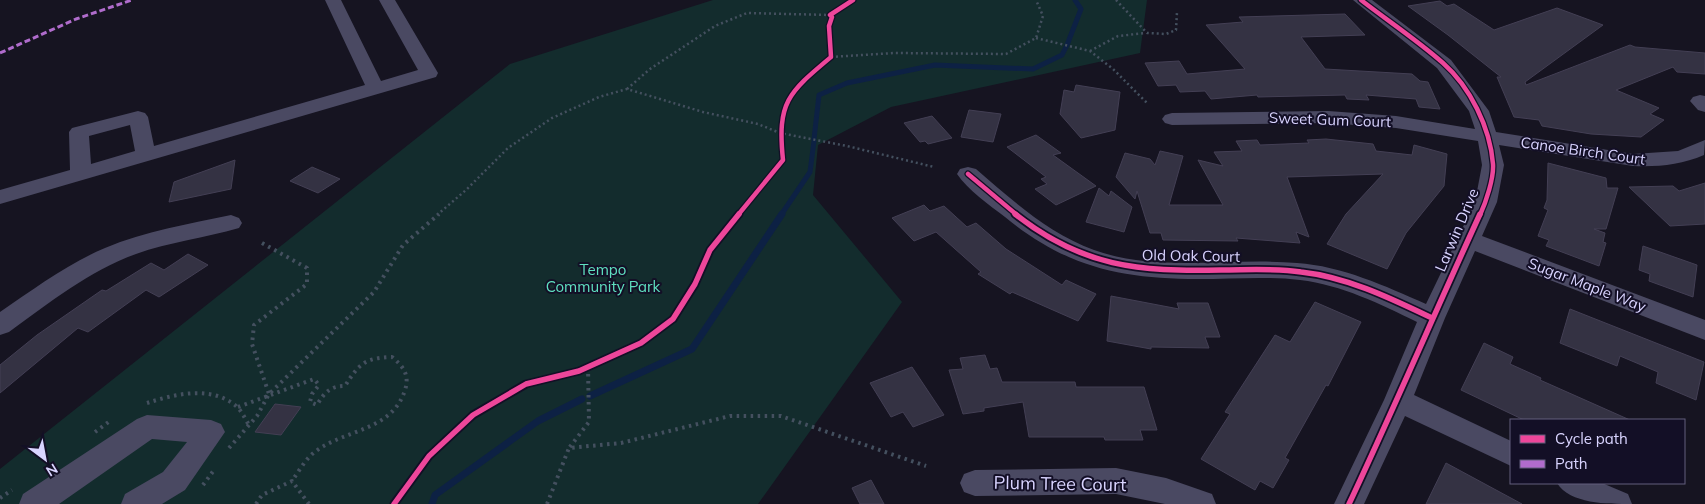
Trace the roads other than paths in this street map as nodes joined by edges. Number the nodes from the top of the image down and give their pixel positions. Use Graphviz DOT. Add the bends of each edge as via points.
graph roads {
  1 [pos="333,0"];
  2 [pos="387,0"];
  3 [pos="1361,0"];
  4 [pos="374,87"];
  5 [pos="1172,119"];
  6 [pos="1488,137"];
  7 [pos="1705,146"];
  8 [pos="146,156"];
  9 [pos="81,173"];
  10 [pos="968,174"];
  11 [pos="0,197"];
  12 [pos="231,223"];
  13 [pos="1469,240"];
  14 [pos="1432,318"];
  15 [pos="0,325"];
  16 [pos="1705,330"];
  17 [pos="1398,400"];
  18 [pos="1510,454"];
  19 [pos="975,482"];
  20 [pos="1574,484"];
  21 [pos="34,504"];
  22 [pos="136,504"];
  23 [pos="1201,504"];
  24 [pos="1349,504"];
  25 [pos="1617,504"];
  1 -- 4 [label="street"];
  2 -- 4 [label="street" via="429,73"];
  3 -- 6 [label="street, Larwin Drive" via="1444,64 1479,111"];
  4 -- 8 [label="street"];
  5 -- 6 [label="street, Sweet Gum Court" via="1328,117 1396,122"];
  6 -- 7 [label="street, Canoe Birch Court" via="1633,160 1669,160 1694,154"];
  6 -- 13 [label="street, Larwin Drive" via="1493,165 1486,202"];
  8 -- 9 [label="street"];
  8 -- 9 [label="street" via="138,117 79,132"];
  9 -- 11 [label="street"];
  10 -- 14 [label="street, Old Oak Court" via="1026,223 1055,243 1086,257 1154,270 1303,271 1370,290"];
  12 -- 15 [label="street" via="149,241 112,254 77,273"];
  13 -- 14 [label="street, Larwin Drive"];
  13 -- 16 [label="street, Sugar Maple Way"];
  14 -- 17 [label="street, Larwin Drive"];
  17 -- 18 [label="street"];
  17 -- 24 [label="street, Larwin Drive"];
  19 -- 23 [label="street, Plum Tree Court" via="1116,481 1166,491"];
  20 -- 25 [label="street"];
  21 -- 22 [label="street" via="147,427 218,442 174,481"];
}
